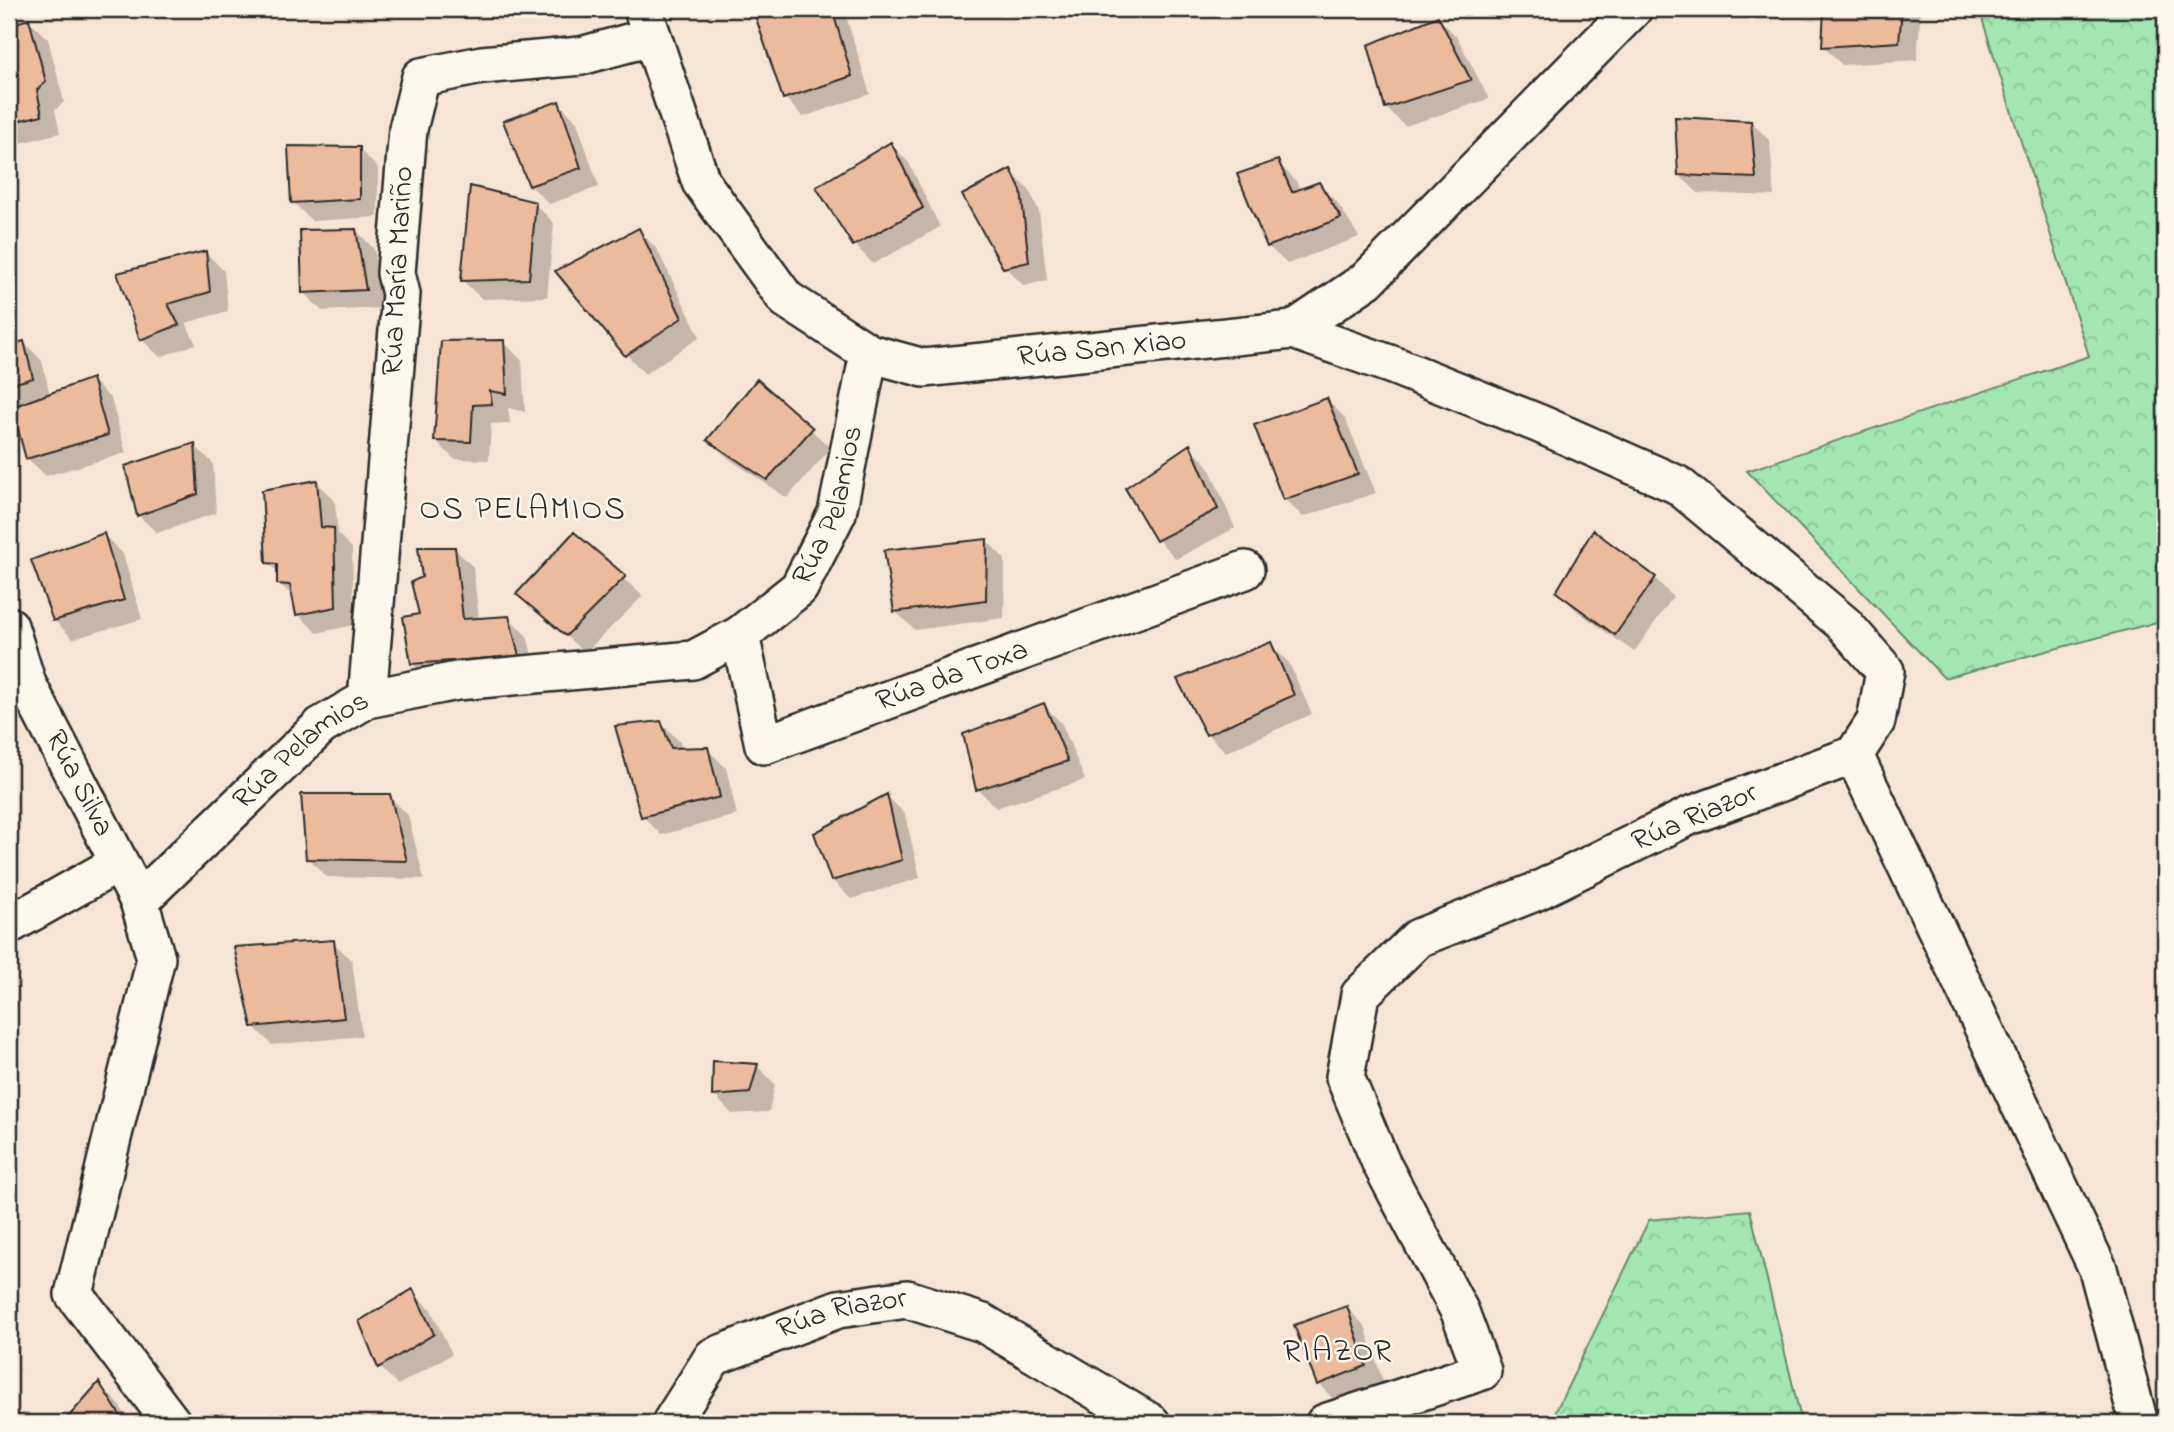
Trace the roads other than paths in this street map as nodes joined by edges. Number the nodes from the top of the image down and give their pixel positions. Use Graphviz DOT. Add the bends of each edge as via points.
graph roads {
  1 [pos="1633,9"];
  2 [pos="647,23"];
  3 [pos="1293,330"];
  4 [pos="869,352"];
  5 [pos="1245,570"];
  6 [pos="9,626"];
  7 [pos="740,635"];
  8 [pos="367,699"];
  9 [pos="1854,755"];
  10 [pos="119,863"];
  11 [pos="139,901"];
  12 [pos="9,925"];
  13 [pos="172,1423"];
  14 [pos="671,1423"];
  15 [pos="1151,1423"];
  16 [pos="1325,1423"];
  17 [pos="2139,1423"];
  1 -- 3 [label="street, Rúa San Xiao" via="1367,280"];
  2 -- 4 [label="street, Rúa San Xiao" via="701,182 786,299"];
  2 -- 8 [label="street, Rúa María Mariño" via="581,56 482,65 421,77 408,129 396,273 401,294"];
  3 -- 4 [label="street, Rúa San Xiao" via="924,368"];
  3 -- 9 [label="street" via="1540,424 1678,485 1844,624 1885,671 1876,721"];
  4 -- 7 [label="street, Rúa Pelamios" via="837,513 799,588"];
  5 -- 7 [label="street, Rúa da Toxa" via="764,744"];
  6 -- 10 [label="street, Rúa Silva" via="27,684"];
  7 -- 8 [label="street, Rúa Pelamios" via="693,660 457,681"];
  8 -- 11 [label="street, Rúa Pelamios" via="321,726"];
  9 -- 16 [label="street, Rúa Riazor" via="1689,816 1535,892 1418,938 1360,995 1345,1077 1381,1163 1460,1312 1482,1371"];
  9 -- 17 [label="street" via="2098,1269"];
  10 -- 11 [label="street, Rúa Silva"];
  10 -- 12 [label="street"];
  11 -- 13 [label="street" via="156,958 74,1294"];
  14 -- 15 [label="street, Rúa Riazor" via="713,1357 838,1309 907,1299 983,1323"];
}
